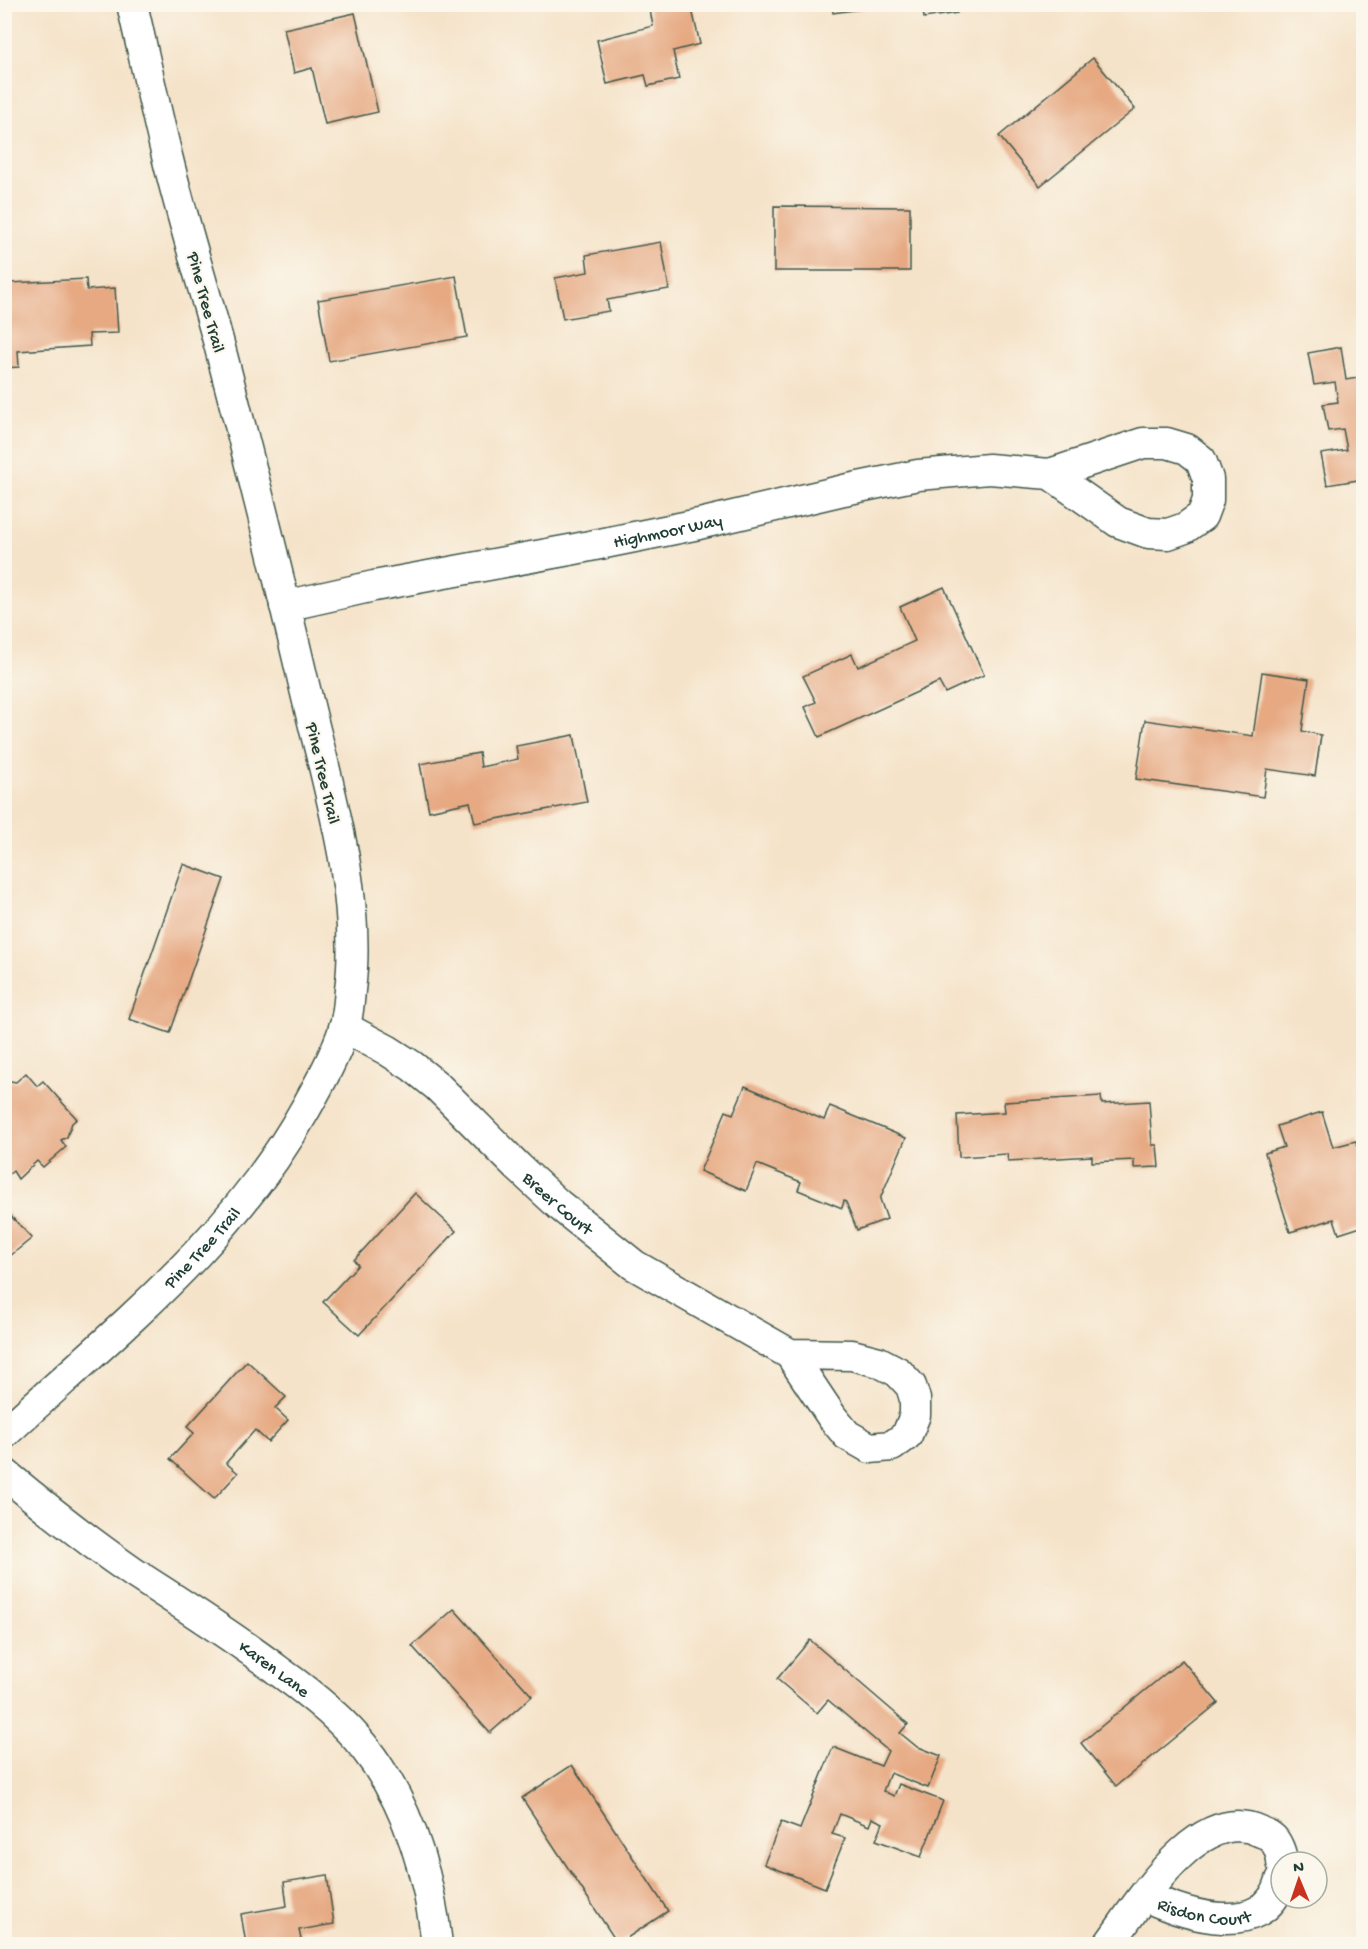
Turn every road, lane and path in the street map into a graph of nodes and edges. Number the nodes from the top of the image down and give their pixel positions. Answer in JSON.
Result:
{"nodes":[{"id":1,"x":132,"y":4,"type":"edge"},
{"id":2,"x":1050,"y":474,"type":"junction"},
{"id":3,"x":285,"y":606,"type":"junction"},
{"id":4,"x":344,"y":1027,"type":"junction"},
{"id":5,"x":790,"y":1354,"type":"dead end"},
{"id":6,"x":4,"y":1434,"type":"edge"},
{"id":7,"x":4,"y":1473,"type":"edge"},
{"id":8,"x":1278,"y":1850,"type":"edge"},
{"id":9,"x":1145,"y":1896,"type":"junction"},
{"id":10,"x":1269,"y":1902,"type":"edge"},
{"id":11,"x":437,"y":1944,"type":"edge"},
{"id":12,"x":1109,"y":1944,"type":"edge"}],
"edges":[{"from":1,"to":3,"type":"street","name":"Pine Tree Trail"},
{"from":2,"to":2,"type":"street","name":"Highmoor Way"},
{"from":2,"to":3,"type":"street","name":"Highmoor Way"},
{"from":3,"to":4,"type":"street","name":"Pine Tree Trail"},
{"from":4,"to":5,"type":"street","name":"Breer Court"},
{"from":4,"to":6,"type":"street","name":"Pine Tree Trail"},
{"from":7,"to":11,"type":"street","name":"Karen Lane"},
{"from":8,"to":9,"type":"street","name":"Risdon Court"},
{"from":9,"to":10,"type":"street","name":"Risdon Court"},
{"from":9,"to":12,"type":"street","name":"Risdon Court"}]}
